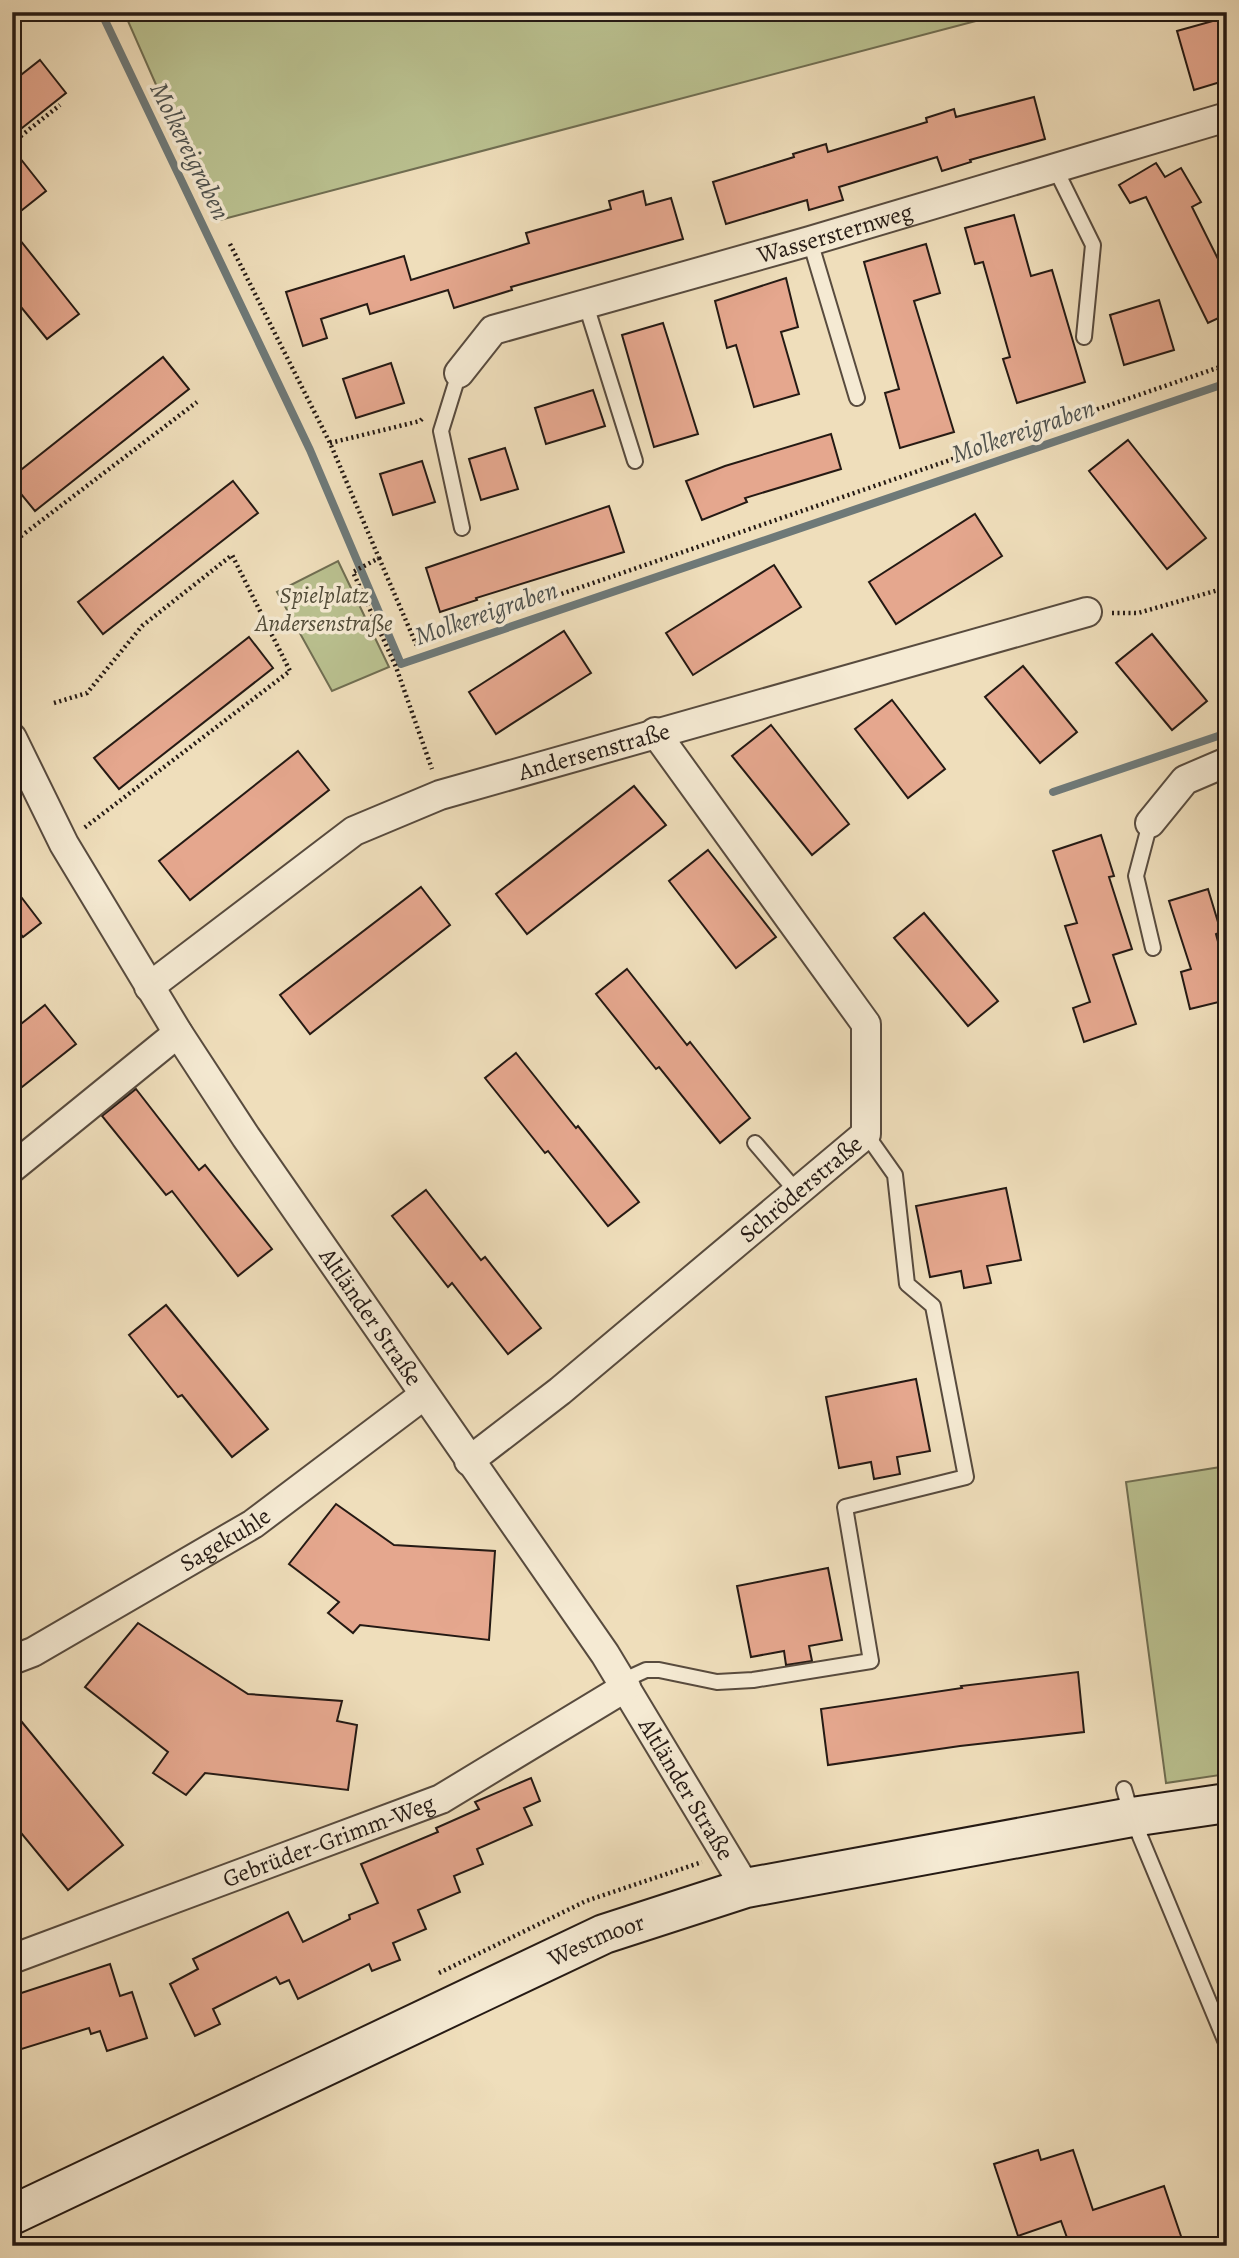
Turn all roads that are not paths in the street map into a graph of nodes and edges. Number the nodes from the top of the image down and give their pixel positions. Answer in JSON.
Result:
{"nodes":[{"id":1,"x":1227,"y":117,"type":"edge"},
{"id":2,"x":1055,"y":169,"type":"junction"},
{"id":3,"x":810,"y":241,"type":"junction"},
{"id":4,"x":586,"y":305,"type":"junction"},
{"id":5,"x":1084,"y":337,"type":"dead end"},
{"id":6,"x":458,"y":373,"type":"joint"},
{"id":7,"x":857,"y":398,"type":"dead end"},
{"id":8,"x":635,"y":461,"type":"dead end"},
{"id":9,"x":462,"y":528,"type":"dead end"},
{"id":10,"x":1087,"y":612,"type":"road end"},
{"id":11,"x":654,"y":732,"type":"junction"},
{"id":12,"x":12,"y":738,"type":"edge"},
{"id":13,"x":1227,"y":762,"type":"edge"},
{"id":14,"x":1150,"y":823,"type":"joint"},
{"id":15,"x":1153,"y":948,"type":"dead end"},
{"id":16,"x":149,"y":988,"type":"junction"},
{"id":17,"x":178,"y":1033,"type":"junction"},
{"id":18,"x":866,"y":1134,"type":"junction"},
{"id":19,"x":755,"y":1143,"type":"dead end"},
{"id":20,"x":12,"y":1168,"type":"edge"},
{"id":21,"x":798,"y":1193,"type":"junction"},
{"id":22,"x":424,"y":1395,"type":"junction"},
{"id":23,"x":469,"y":1461,"type":"junction"},
{"id":24,"x":12,"y":1660,"type":"edge"},
{"id":25,"x":624,"y":1684,"type":"junction"},
{"id":26,"x":1128,"y":1803,"type":"junction"},
{"id":27,"x":1227,"y":1803,"type":"edge"},
{"id":28,"x":746,"y":1888,"type":"junction"},
{"id":29,"x":12,"y":1959,"type":"edge"},
{"id":30,"x":1227,"y":2045,"type":"edge"},
{"id":31,"x":12,"y":2215,"type":"edge"}],
"edges":[{"from":1,"to":2,"type":"street","name":"Wassersternweg"},
{"from":2,"to":3,"type":"street","name":"Wassersternweg"},
{"from":2,"to":5,"type":"lane"},
{"from":3,"to":4,"type":"street","name":"Wassersternweg"},
{"from":3,"to":7,"type":"lane"},
{"from":4,"to":6,"type":"street","name":"Wassersternweg"},
{"from":4,"to":8,"type":"lane"},
{"from":6,"to":9,"type":"lane"},
{"from":10,"to":11,"type":"street","name":"Andersenstraße"},
{"from":11,"to":16,"type":"street","name":"Andersenstraße"},
{"from":11,"to":18,"type":"street","name":"Schröderstraße"},
{"from":12,"to":16,"type":"street","name":"Altländer Straße"},
{"from":13,"to":14,"type":"street"},
{"from":14,"to":15,"type":"lane"},
{"from":16,"to":17,"type":"street","name":"Altländer Straße"},
{"from":17,"to":20,"type":"street"},
{"from":17,"to":22,"type":"street","name":"Altländer Straße"},
{"from":18,"to":21,"type":"street","name":"Schröderstraße"},
{"from":18,"to":25,"type":"lane"},
{"from":19,"to":21,"type":"lane"},
{"from":21,"to":23,"type":"street","name":"Schröderstraße"},
{"from":22,"to":23,"type":"street","name":"Altländer Straße"},
{"from":22,"to":24,"type":"street","name":"Sagekuhle"},
{"from":23,"to":25,"type":"street","name":"Altländer Straße"},
{"from":25,"to":28,"type":"street","name":"Altländer Straße"},
{"from":25,"to":29,"type":"street","name":"Gebrüder-Grimm-Weg"},
{"from":26,"to":27,"type":"street","name":"Westmoor"},
{"from":26,"to":28,"type":"street","name":"Westmoor"},
{"from":26,"to":30,"type":"lane"},
{"from":28,"to":31,"type":"street","name":"Westmoor"}]}
